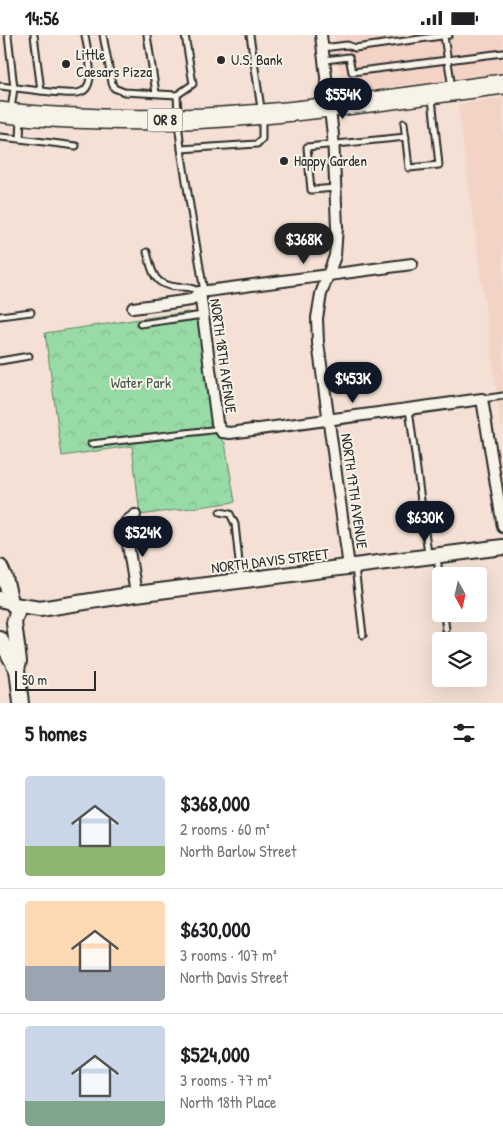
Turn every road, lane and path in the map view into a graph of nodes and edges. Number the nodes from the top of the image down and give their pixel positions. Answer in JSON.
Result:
{"nodes":[{"id":1,"x":8,"y":35,"type":"edge"},
{"id":2,"x":34,"y":35,"type":"edge"},
{"id":3,"x":85,"y":35,"type":"edge"},
{"id":4,"x":103,"y":35,"type":"edge"},
{"id":5,"x":147,"y":35,"type":"edge"},
{"id":6,"x":185,"y":35,"type":"edge"},
{"id":7,"x":250,"y":35,"type":"edge"},
{"id":8,"x":321,"y":35,"type":"edge"},
{"id":9,"x":446,"y":35,"type":"edge"},
{"id":10,"x":323,"y":48,"type":"junction"},
{"id":11,"x":503,"y":53,"type":"edge"},
{"id":12,"x":324,"y":60,"type":"junction"},
{"id":13,"x":448,"y":60,"type":"junction"},
{"id":14,"x":503,"y":83,"type":"edge"},
{"id":15,"x":0,"y":86,"type":"edge"},
{"id":16,"x":14,"y":88,"type":"junction"},
{"id":17,"x":41,"y":91,"type":"junction"},
{"id":18,"x":452,"y":91,"type":"junction"},
{"id":19,"x":156,"y":93,"type":"junction"},
{"id":20,"x":431,"y":93,"type":"junction"},
{"id":21,"x":177,"y":95,"type":"junction"},
{"id":22,"x":329,"y":108,"type":"junction"},
{"id":23,"x":11,"y":113,"type":"edge"},
{"id":24,"x":262,"y":115,"type":"junction"},
{"id":25,"x":178,"y":120,"type":"junction"},
{"id":26,"x":404,"y":123,"type":"dead end"},
{"id":27,"x":0,"y":137,"type":"edge"},
{"id":28,"x":406,"y":137,"type":"junction"},
{"id":29,"x":20,"y":139,"type":"junction"},
{"id":30,"x":76,"y":145,"type":"dead end"},
{"id":31,"x":333,"y":145,"type":"junction"},
{"id":32,"x":181,"y":149,"type":"junction"},
{"id":33,"x":335,"y":188,"type":"junction"},
{"id":34,"x":147,"y":252,"type":"dead end"},
{"id":35,"x":412,"y":264,"type":"dead end"},
{"id":36,"x":329,"y":275,"type":"junction"},
{"id":37,"x":202,"y":292,"type":"junction"},
{"id":38,"x":133,"y":308,"type":"dead end"},
{"id":39,"x":31,"y":312,"type":"dead end"},
{"id":40,"x":203,"y":315,"type":"junction"},
{"id":41,"x":0,"y":316,"type":"edge"},
{"id":42,"x":140,"y":324,"type":"dead end"},
{"id":43,"x":29,"y":356,"type":"dead end"},
{"id":44,"x":0,"y":361,"type":"edge"},
{"id":45,"x":503,"y":395,"type":"edge"},
{"id":46,"x":482,"y":399,"type":"junction"},
{"id":47,"x":409,"y":409,"type":"junction"},
{"id":48,"x":329,"y":420,"type":"junction"},
{"id":49,"x":221,"y":430,"type":"junction"},
{"id":50,"x":91,"y":444,"type":"dead end"},
{"id":51,"x":220,"y":512,"type":"dead end"},
{"id":52,"x":134,"y":515,"type":"dead end"},
{"id":53,"x":503,"y":527,"type":"edge"},
{"id":54,"x":503,"y":547,"type":"edge"},
{"id":55,"x":433,"y":556,"type":"junction"},
{"id":56,"x":0,"y":567,"type":"edge"},
{"id":57,"x":352,"y":567,"type":"junction"},
{"id":58,"x":435,"y":567,"type":"edge"},
{"id":59,"x":242,"y":581,"type":"junction"},
{"id":60,"x":136,"y":594,"type":"junction"},
{"id":61,"x":9,"y":602,"type":"edge"},
{"id":62,"x":40,"y":609,"type":"junction"},
{"id":63,"x":15,"y":623,"type":"junction"},
{"id":64,"x":445,"y":623,"type":"edge"},
{"id":65,"x":0,"y":629,"type":"edge"},
{"id":66,"x":446,"y":630,"type":"dead end"},
{"id":67,"x":363,"y":635,"type":"dead end"},
{"id":68,"x":0,"y":639,"type":"edge"},
{"id":69,"x":17,"y":669,"type":"junction"},
{"id":70,"x":21,"y":703,"type":"edge"}],
"edges":[{"from":1,"to":16,"type":"lane"},
{"from":2,"to":17,"type":"lane"},
{"from":3,"to":17,"type":"lane"},
{"from":4,"to":19,"type":"lane"},
{"from":5,"to":19,"type":"lane"},
{"from":6,"to":21,"type":"lane"},
{"from":7,"to":24,"type":"lane"},
{"from":8,"to":10,"type":"street","name":"NORTH 17TH AVENUE"},
{"from":9,"to":10,"type":"lane"},
{"from":9,"to":13,"type":"lane"},
{"from":10,"to":12,"type":"street","name":"NORTH 17TH AVENUE"},
{"from":11,"to":13,"type":"lane"},
{"from":12,"to":13,"type":"lane"},
{"from":12,"to":22,"type":"street","name":"NORTH 17TH AVENUE"},
{"from":13,"to":18,"type":"lane"},
{"from":14,"to":18,"type":"highway","number":"OR 8"},
{"from":15,"to":16,"type":"lane"},
{"from":16,"to":17,"type":"lane"},
{"from":16,"to":23,"type":"lane"},
{"from":18,"to":20,"type":"highway","number":"OR 8"},
{"from":19,"to":21,"type":"lane"},
{"from":20,"to":22,"type":"highway","number":"OR 8"},
{"from":20,"to":28,"type":"lane"},
{"from":21,"to":25,"type":"lane"},
{"from":22,"to":24,"type":"highway","number":"OR 8"},
{"from":22,"to":31,"type":"street","name":"NORTH 17TH AVENUE"},
{"from":23,"to":25,"type":"highway","number":"OR 8"},
{"from":23,"to":29,"type":"lane"},
{"from":24,"to":25,"type":"highway","number":"OR 8"},
{"from":24,"to":32,"type":"lane"},
{"from":25,"to":32,"type":"lane"},
{"from":26,"to":28,"type":"lane"},
{"from":27,"to":29,"type":"lane"},
{"from":28,"to":31,"type":"lane"},
{"from":29,"to":30,"type":"lane"},
{"from":31,"to":33,"type":"street","name":"NORTH 17TH AVENUE"},
{"from":31,"to":33,"type":"lane"},
{"from":32,"to":37,"type":"lane"},
{"from":33,"to":36,"type":"street","name":"NORTH 17TH AVENUE"},
{"from":34,"to":37,"type":"lane"},
{"from":35,"to":36,"type":"street"},
{"from":36,"to":37,"type":"street"},
{"from":36,"to":48,"type":"street","name":"NORTH 17TH AVENUE"},
{"from":37,"to":38,"type":"street","name":"NORTH 18TH AVENUE"},
{"from":37,"to":40,"type":"street","name":"NORTH 18TH AVENUE"},
{"from":39,"to":41,"type":"lane"},
{"from":40,"to":42,"type":"lane"},
{"from":40,"to":49,"type":"street","name":"NORTH 18TH AVENUE"},
{"from":43,"to":44,"type":"lane"},
{"from":45,"to":46,"type":"lane"},
{"from":46,"to":47,"type":"street"},
{"from":46,"to":53,"type":"street"},
{"from":47,"to":48,"type":"street"},
{"from":47,"to":55,"type":"lane"},
{"from":48,"to":49,"type":"street"},
{"from":48,"to":57,"type":"street","name":"NORTH 17TH AVENUE"},
{"from":49,"to":50,"type":"lane"},
{"from":51,"to":59,"type":"lane"},
{"from":52,"to":60,"type":"street"},
{"from":54,"to":55,"type":"street","name":"NORTH DAVIS STREET"},
{"from":55,"to":57,"type":"street","name":"NORTH DAVIS STREET"},
{"from":55,"to":58,"type":"lane"},
{"from":56,"to":61,"type":"street"},
{"from":57,"to":59,"type":"street","name":"NORTH DAVIS STREET"},
{"from":57,"to":67,"type":"lane"},
{"from":59,"to":60,"type":"street","name":"NORTH DAVIS STREET"},
{"from":60,"to":62,"type":"street","name":"NORTH DAVIS STREET"},
{"from":61,"to":62,"type":"street"},
{"from":61,"to":63,"type":"street"},
{"from":62,"to":63,"type":"street"},
{"from":63,"to":65,"type":"street"},
{"from":63,"to":69,"type":"street"},
{"from":64,"to":66,"type":"lane"},
{"from":68,"to":69,"type":"street"},
{"from":69,"to":70,"type":"street"}]}
